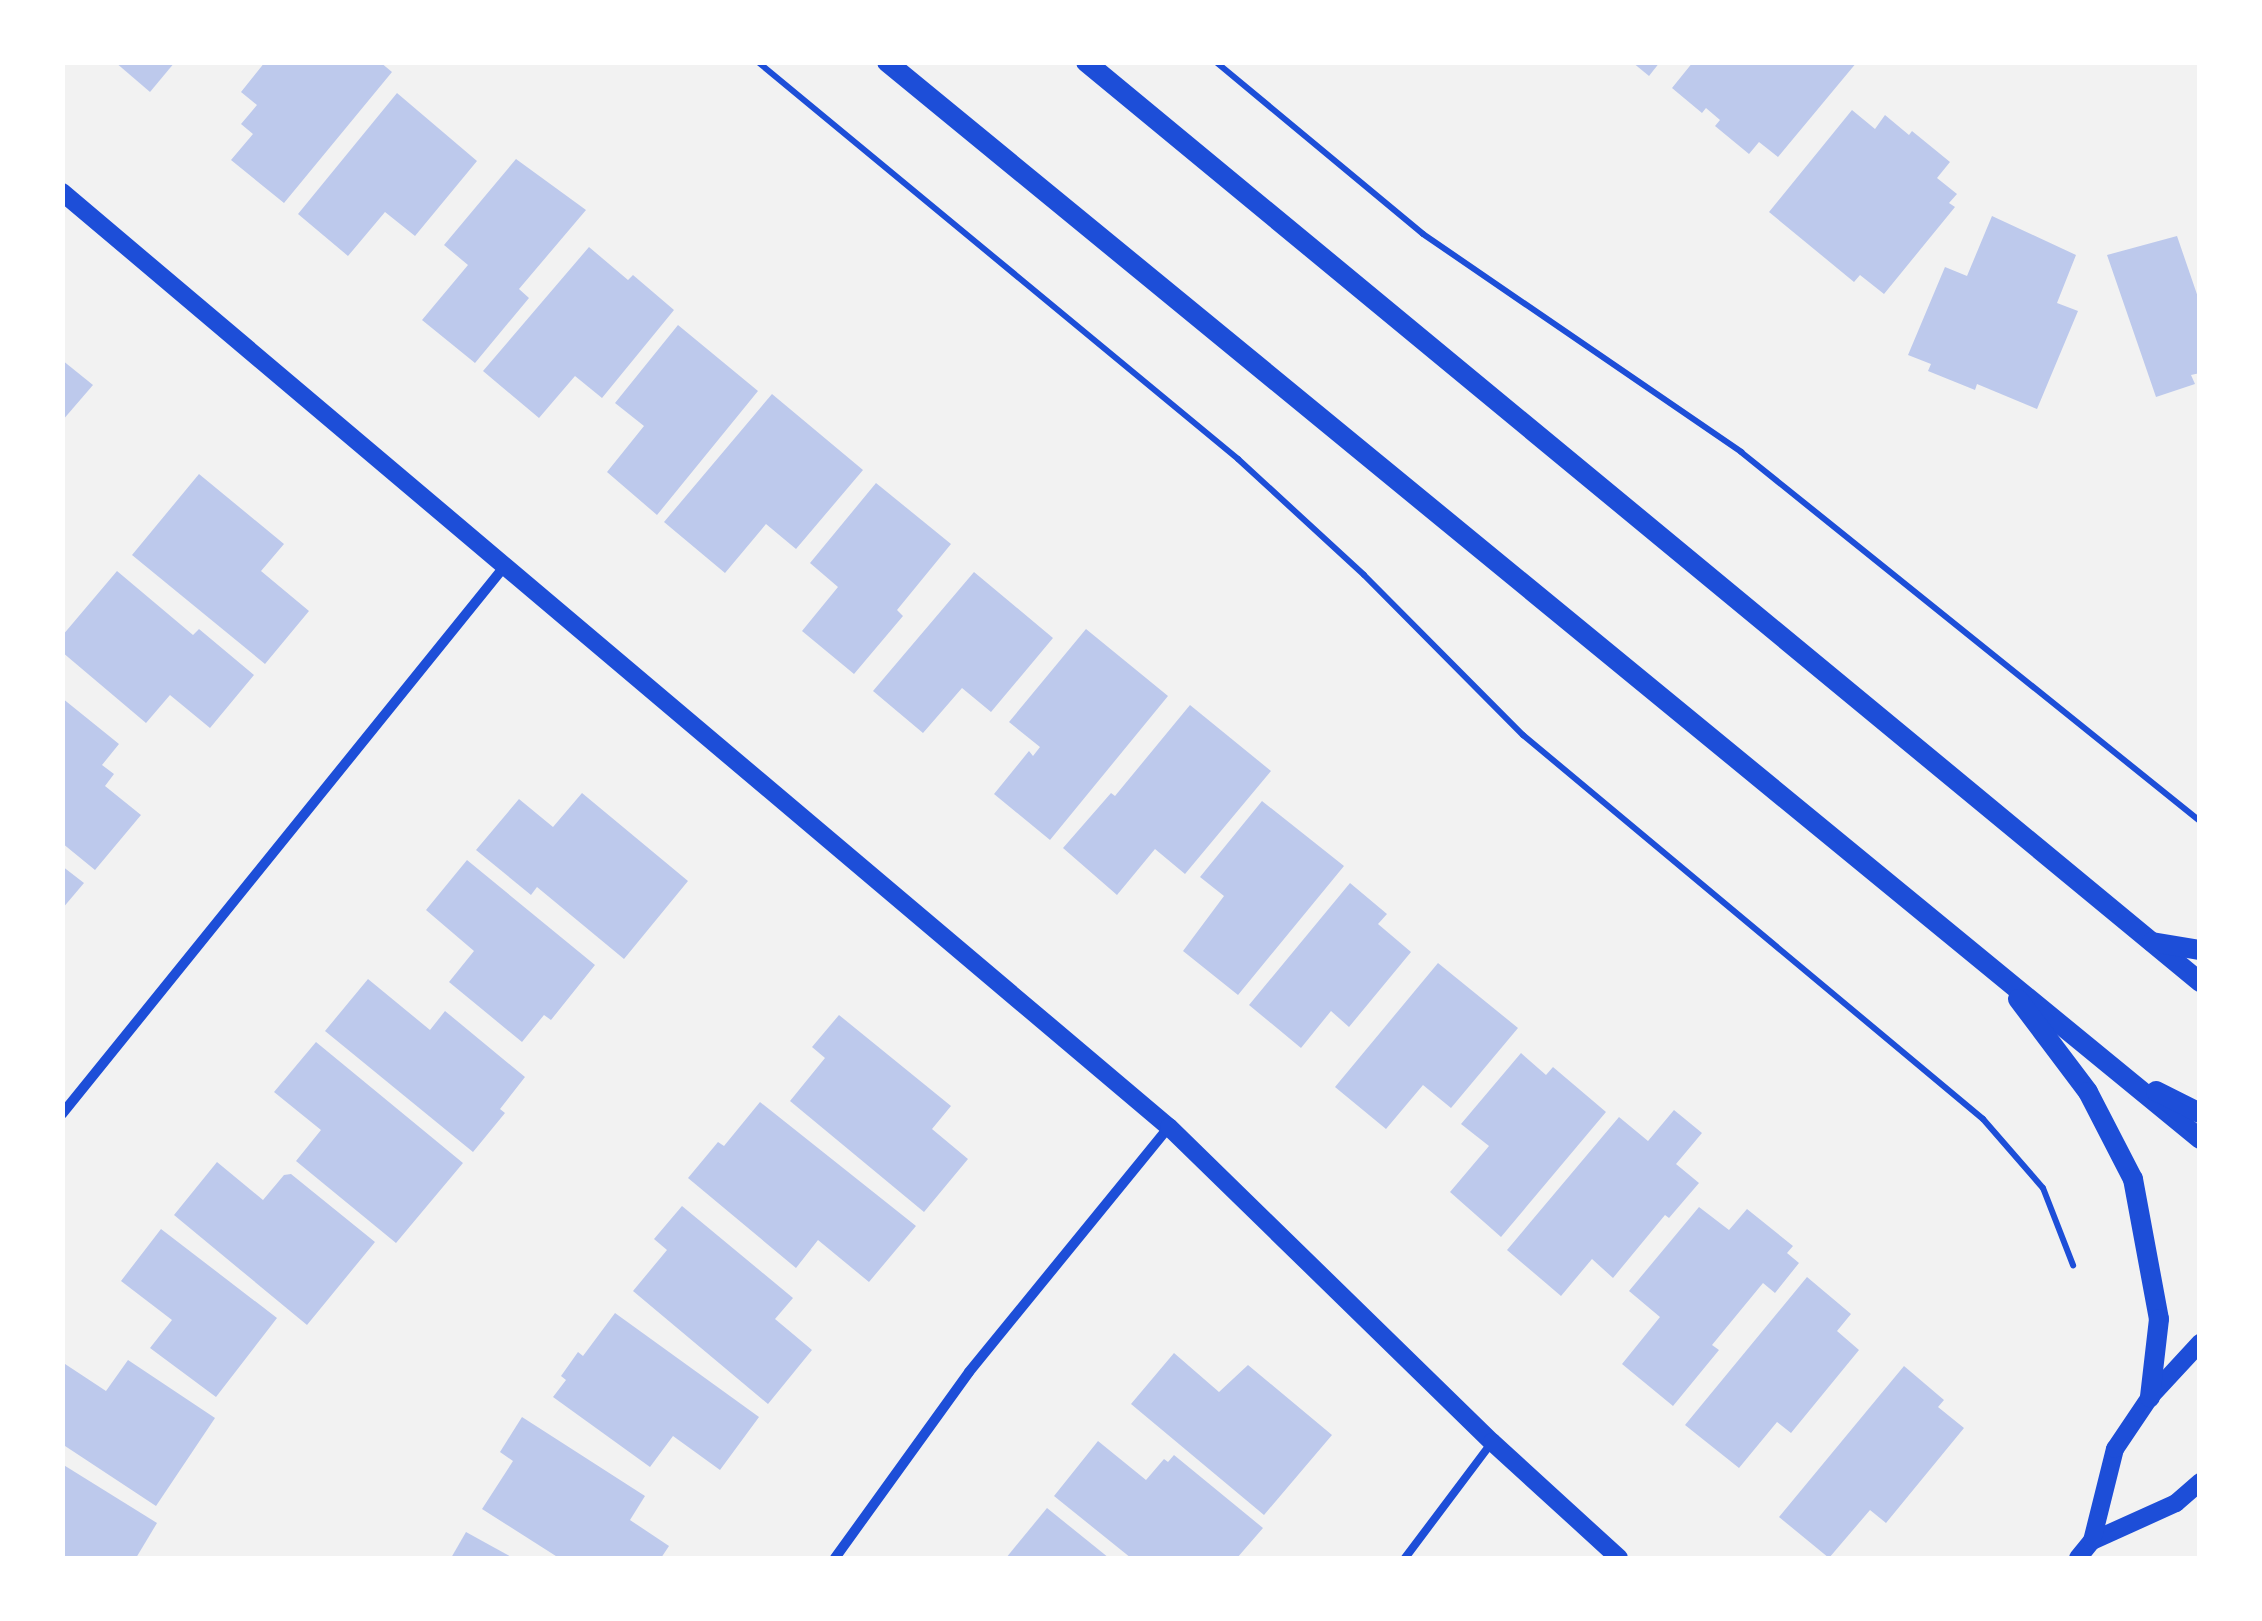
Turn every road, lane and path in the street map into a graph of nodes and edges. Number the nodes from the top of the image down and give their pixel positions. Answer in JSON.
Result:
{"nodes":[{"id":1,"x":758,"y":62,"type":"edge"},
{"id":2,"x":887,"y":62,"type":"edge"},
{"id":3,"x":1086,"y":62,"type":"edge"},
{"id":4,"x":1216,"y":62,"type":"edge"},
{"id":5,"x":62,"y":192,"type":"edge"},
{"id":6,"x":504,"y":567,"type":"junction"},
{"id":7,"x":2200,"y":821,"type":"edge"},
{"id":8,"x":2149,"y":941,"type":"junction"},
{"id":9,"x":2200,"y":950,"type":"edge"},
{"id":10,"x":1999,"y":973,"type":"junction"},
{"id":11,"x":2200,"y":982,"type":"edge"},
{"id":12,"x":2123,"y":1074,"type":"junction"},
{"id":13,"x":2200,"y":1113,"type":"edge"},
{"id":14,"x":62,"y":1114,"type":"edge"},
{"id":15,"x":1169,"y":1127,"type":"junction"},
{"id":16,"x":2200,"y":1140,"type":"edge"},
{"id":17,"x":2073,"y":1265,"type":"dead end"},
{"id":18,"x":2200,"y":1342,"type":"edge"},
{"id":19,"x":2150,"y":1397,"type":"junction"},
{"id":20,"x":1492,"y":1442,"type":"junction"},
{"id":21,"x":2200,"y":1482,"type":"edge"},
{"id":22,"x":2092,"y":1541,"type":"junction"},
{"id":23,"x":836,"y":1558,"type":"edge"},
{"id":24,"x":1406,"y":1558,"type":"edge"},
{"id":25,"x":1619,"y":1558,"type":"edge"},
{"id":26,"x":2078,"y":1558,"type":"edge"}],
"edges":[{"from":1,"to":17,"type":"path"},
{"from":2,"to":10,"type":"main road"},
{"from":3,"to":8,"type":"main road"},
{"from":4,"to":7,"type":"path"},
{"from":5,"to":6,"type":"street"},
{"from":6,"to":14,"type":"street"},
{"from":6,"to":15,"type":"street"},
{"from":8,"to":9,"type":"main road"},
{"from":8,"to":11,"type":"main road"},
{"from":10,"to":12,"type":"main road"},
{"from":10,"to":19,"type":"main road"},
{"from":12,"to":13,"type":"main road"},
{"from":12,"to":16,"type":"main road"},
{"from":15,"to":20,"type":"street"},
{"from":15,"to":23,"type":"street"},
{"from":18,"to":19,"type":"street"},
{"from":19,"to":22,"type":"street"},
{"from":20,"to":24,"type":"lane"},
{"from":20,"to":25,"type":"street"},
{"from":21,"to":22,"type":"street"},
{"from":22,"to":26,"type":"street"}]}
